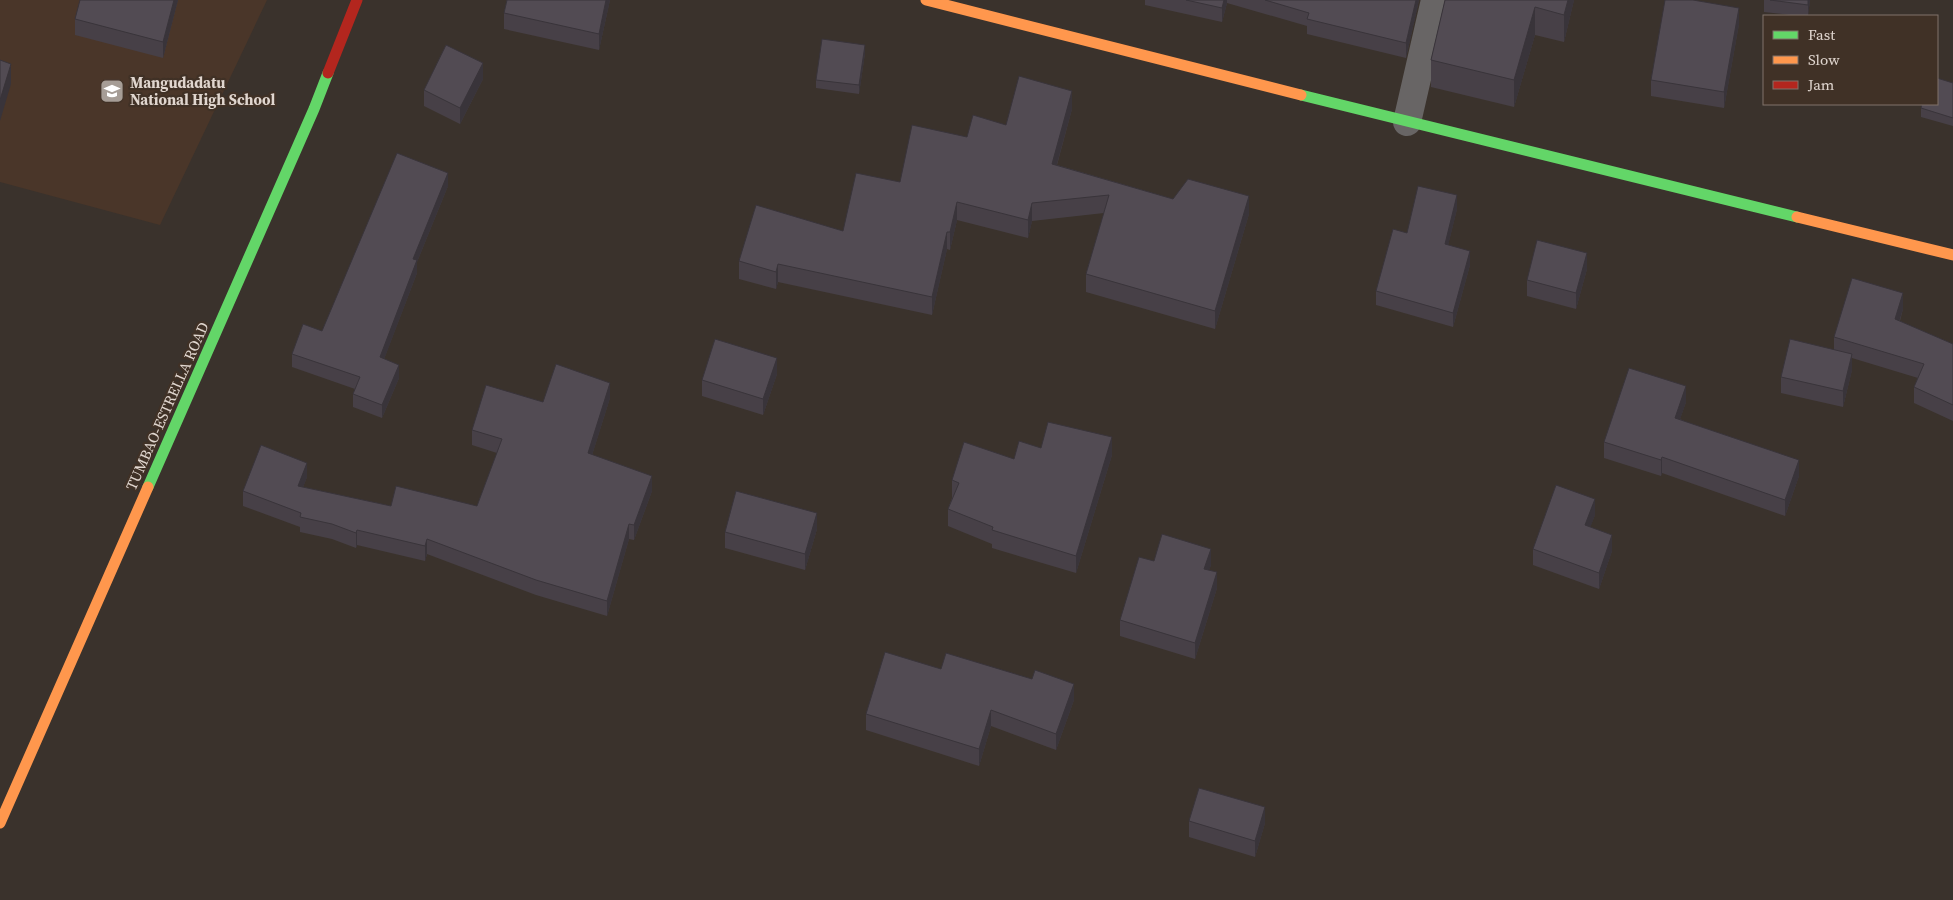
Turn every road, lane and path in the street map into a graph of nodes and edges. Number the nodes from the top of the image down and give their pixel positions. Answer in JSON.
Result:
{"nodes":[{"id":1,"x":357,"y":0,"type":"edge"},
{"id":2,"x":926,"y":0,"type":"edge"},
{"id":3,"x":1436,"y":0,"type":"edge"},
{"id":4,"x":1407,"y":122,"type":"junction"},
{"id":5,"x":1953,"y":255,"type":"edge"},
{"id":6,"x":0,"y":823,"type":"edge"}],
"edges":[{"from":1,"to":6,"type":"street","name":"TUMBAO-ESTRELLA ROAD"},
{"from":2,"to":4,"type":"street"},
{"from":3,"to":4,"type":"street"},
{"from":4,"to":5,"type":"street"}]}
